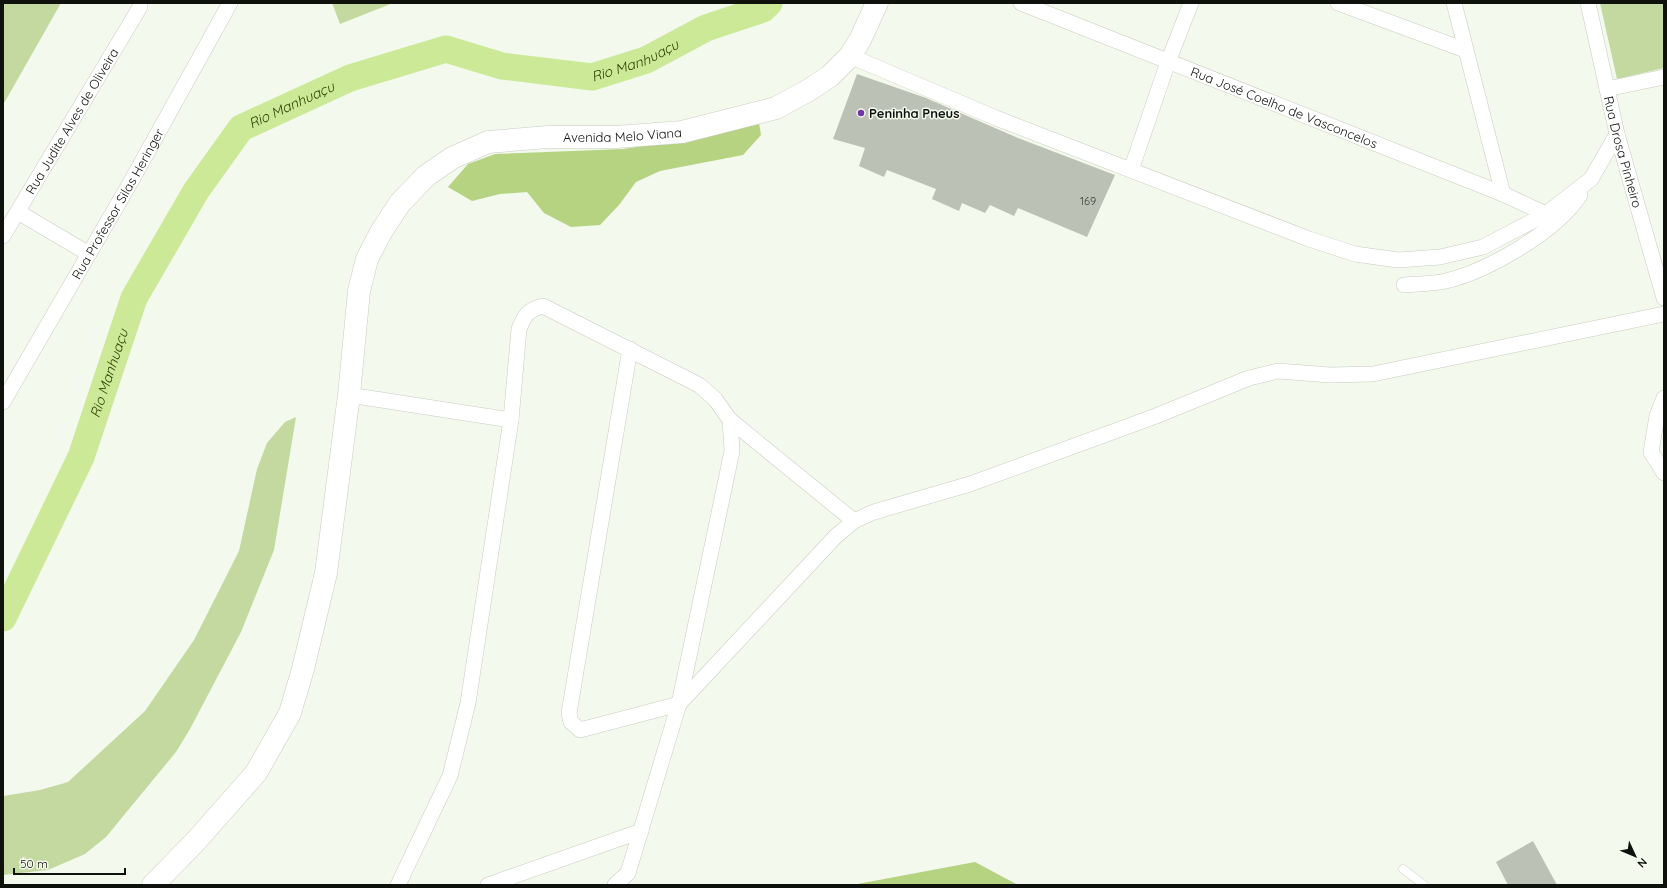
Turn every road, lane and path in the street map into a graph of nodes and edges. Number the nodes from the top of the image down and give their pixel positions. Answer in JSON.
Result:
{"nodes":[{"id":1,"x":230,"y":3,"type":"edge"},
{"id":2,"x":877,"y":3,"type":"edge"},
{"id":3,"x":1021,"y":3,"type":"edge"},
{"id":4,"x":1191,"y":3,"type":"edge"},
{"id":5,"x":1338,"y":3,"type":"edge"},
{"id":6,"x":1454,"y":3,"type":"edge"},
{"id":7,"x":1588,"y":3,"type":"edge"},
{"id":8,"x":140,"y":7,"type":"dead end"},
{"id":9,"x":1465,"y":50,"type":"junction"},
{"id":10,"x":850,"y":56,"type":"junction"},
{"id":11,"x":1168,"y":62,"type":"junction"},
{"id":12,"x":1664,"y":78,"type":"edge"},
{"id":13,"x":1607,"y":89,"type":"junction"},
{"id":14,"x":1617,"y":134,"type":"junction"},
{"id":15,"x":1131,"y":170,"type":"junction"},
{"id":16,"x":1591,"y":179,"type":"junction"},
{"id":17,"x":1502,"y":194,"type":"junction"},
{"id":18,"x":18,"y":212,"type":"junction"},
{"id":19,"x":1546,"y":214,"type":"junction"},
{"id":20,"x":3,"y":236,"type":"edge"},
{"id":21,"x":89,"y":254,"type":"junction"},
{"id":22,"x":1404,"y":285,"type":"dead end"},
{"id":23,"x":1664,"y":298,"type":"edge"},
{"id":24,"x":1664,"y":314,"type":"edge"},
{"id":25,"x":630,"y":349,"type":"junction"},
{"id":26,"x":349,"y":395,"type":"junction"},
{"id":27,"x":1664,"y":398,"type":"edge"},
{"id":28,"x":3,"y":402,"type":"edge"},
{"id":29,"x":511,"y":420,"type":"junction"},
{"id":30,"x":730,"y":420,"type":"junction"},
{"id":31,"x":1664,"y":473,"type":"edge"},
{"id":32,"x":854,"y":521,"type":"junction"},
{"id":33,"x":679,"y":704,"type":"junction"},
{"id":34,"x":642,"y":831,"type":"junction"},
{"id":35,"x":1403,"y":869,"type":"dead end"},
{"id":36,"x":625,"y":879,"type":"edge"},
{"id":37,"x":153,"y":885,"type":"edge"},
{"id":38,"x":398,"y":885,"type":"edge"},
{"id":39,"x":488,"y":885,"type":"edge"},
{"id":40,"x":615,"y":885,"type":"edge"},
{"id":41,"x":1424,"y":885,"type":"edge"}],
"edges":[{"from":1,"to":21,"type":"street","name":"Rua Professor Silas Heringer"},
{"from":2,"to":10,"type":"main road","name":"Avenida Melo Viana"},
{"from":3,"to":11,"type":"street","name":"Rua José Coelho de Vasconcelos"},
{"from":4,"to":11,"type":"street"},
{"from":5,"to":9,"type":"street"},
{"from":6,"to":9,"type":"street"},
{"from":7,"to":13,"type":"street","name":"Rua Drosa Pinheiro"},
{"from":8,"to":18,"type":"street","name":"Rua Judite Alves de Oliveira"},
{"from":9,"to":17,"type":"street"},
{"from":10,"to":15,"type":"street"},
{"from":10,"to":26,"type":"main road","name":"Avenida Melo Viana"},
{"from":11,"to":15,"type":"street"},
{"from":11,"to":17,"type":"street","name":"Rua José Coelho de Vasconcelos"},
{"from":12,"to":13,"type":"street"},
{"from":13,"to":14,"type":"street","name":"Rua Drosa Pinheiro"},
{"from":14,"to":16,"type":"street"},
{"from":14,"to":23,"type":"street","name":"Rua Drosa Pinheiro"},
{"from":15,"to":19,"type":"street"},
{"from":16,"to":19,"type":"street"},
{"from":16,"to":22,"type":"street"},
{"from":17,"to":19,"type":"street","name":"Rua José Coelho de Vasconcelos"},
{"from":18,"to":20,"type":"street","name":"Rua Judite Alves de Oliveira"},
{"from":18,"to":21,"type":"street"},
{"from":21,"to":28,"type":"street","name":"Rua Professor Silas Heringer"},
{"from":24,"to":32,"type":"street"},
{"from":25,"to":29,"type":"street"},
{"from":25,"to":30,"type":"street"},
{"from":25,"to":33,"type":"street"},
{"from":26,"to":29,"type":"street"},
{"from":26,"to":37,"type":"main road","name":"Avenida Melo Viana"},
{"from":27,"to":31,"type":"street"},
{"from":29,"to":38,"type":"street"},
{"from":30,"to":32,"type":"street"},
{"from":30,"to":33,"type":"street"},
{"from":32,"to":33,"type":"street"},
{"from":33,"to":34,"type":"street"},
{"from":34,"to":36,"type":"street"},
{"from":34,"to":39,"type":"street"},
{"from":35,"to":41,"type":"lane"},
{"from":36,"to":40,"type":"street"}]}
